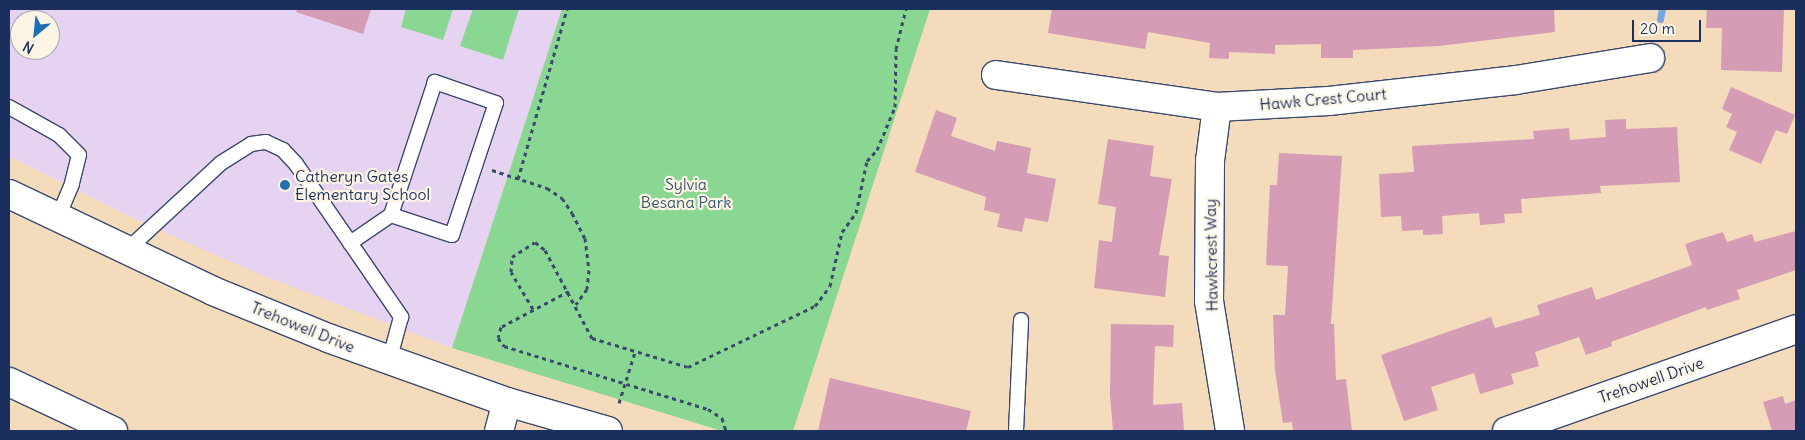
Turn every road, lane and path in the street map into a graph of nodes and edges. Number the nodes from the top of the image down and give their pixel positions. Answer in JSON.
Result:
{"nodes":[{"id":1,"x":567,"y":9,"type":"edge"},
{"id":2,"x":906,"y":9,"type":"edge"},
{"id":3,"x":1650,"y":58,"type":"dead end"},
{"id":4,"x":996,"y":75,"type":"dead end"},
{"id":5,"x":9,"y":107,"type":"edge"},
{"id":6,"x":1217,"y":107,"type":"junction"},
{"id":7,"x":474,"y":165,"type":"junction"},
{"id":8,"x":518,"y":179,"type":"junction"},
{"id":9,"x":9,"y":194,"type":"edge"},
{"id":10,"x":391,"y":215,"type":"junction"},
{"id":11,"x":57,"y":219,"type":"junction"},
{"id":12,"x":350,"y":243,"type":"junction"},
{"id":13,"x":126,"y":251,"type":"junction"},
{"id":14,"x":569,"y":291,"type":"junction"},
{"id":15,"x":576,"y":304,"type":"junction"},
{"id":16,"x":533,"y":309,"type":"junction"},
{"id":17,"x":1021,"y":320,"type":"dead end"},
{"id":18,"x":1796,"y":329,"type":"edge"},
{"id":19,"x":635,"y":352,"type":"junction"},
{"id":20,"x":389,"y":361,"type":"junction"},
{"id":21,"x":9,"y":382,"type":"edge"},
{"id":22,"x":625,"y":383,"type":"junction"},
{"id":23,"x":507,"y":402,"type":"junction"},
{"id":24,"x":619,"y":403,"type":"dead end"},
{"id":25,"x":113,"y":431,"type":"edge"},
{"id":26,"x":500,"y":431,"type":"edge"},
{"id":27,"x":608,"y":431,"type":"edge"},
{"id":28,"x":726,"y":431,"type":"edge"},
{"id":29,"x":1016,"y":431,"type":"edge"},
{"id":30,"x":1230,"y":431,"type":"edge"},
{"id":31,"x":1506,"y":431,"type":"edge"}],
"edges":[{"from":1,"to":8,"type":"path"},
{"from":2,"to":19,"type":"path"},
{"from":3,"to":6,"type":"street","name":"Hawk Crest Court"},
{"from":4,"to":6,"type":"street","name":"Hawk Crest Court"},
{"from":5,"to":11,"type":"lane"},
{"from":6,"to":30,"type":"street","name":"Hawkcrest Way"},
{"from":7,"to":8,"type":"path"},
{"from":7,"to":10,"type":"lane"},
{"from":7,"to":10,"type":"lane"},
{"from":8,"to":15,"type":"path"},
{"from":9,"to":11,"type":"street","name":"Trehowell Drive"},
{"from":10,"to":12,"type":"lane"},
{"from":11,"to":13,"type":"street","name":"Trehowell Drive"},
{"from":12,"to":13,"type":"lane"},
{"from":12,"to":20,"type":"lane"},
{"from":13,"to":20,"type":"street","name":"Trehowell Drive"},
{"from":14,"to":15,"type":"path"},
{"from":14,"to":16,"type":"path"},
{"from":14,"to":16,"type":"path"},
{"from":15,"to":19,"type":"path"},
{"from":16,"to":22,"type":"path"},
{"from":17,"to":29,"type":"lane"},
{"from":18,"to":31,"type":"street","name":"Trehowell Drive"},
{"from":19,"to":22,"type":"path"},
{"from":20,"to":23,"type":"street","name":"Trehowell Drive"},
{"from":21,"to":25,"type":"street"},
{"from":22,"to":24,"type":"path"},
{"from":22,"to":28,"type":"path"},
{"from":23,"to":26,"type":"street"},
{"from":23,"to":27,"type":"street","name":"Trehowell Drive"}]}
